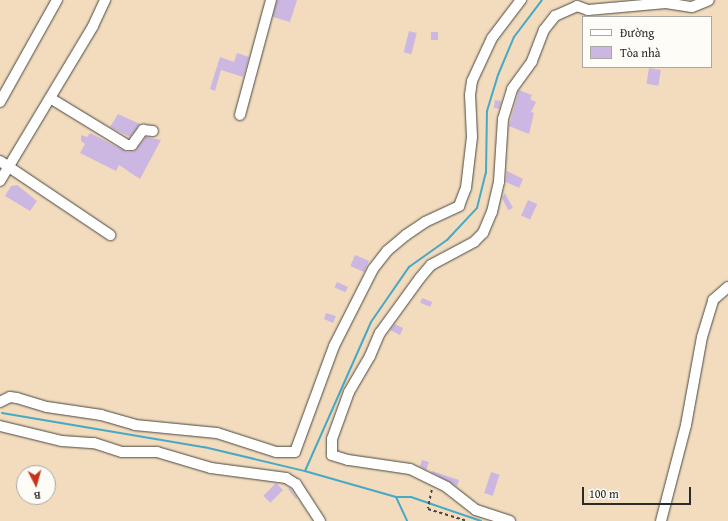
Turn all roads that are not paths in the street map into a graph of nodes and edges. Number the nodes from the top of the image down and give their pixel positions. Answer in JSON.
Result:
{"nodes":[{"id":1,"x":57,"y":0,"type":"edge"},
{"id":2,"x":105,"y":0,"type":"edge"},
{"id":3,"x":271,"y":0,"type":"edge"},
{"id":4,"x":521,"y":0,"type":"edge"},
{"id":5,"x":709,"y":0,"type":"edge"},
{"id":6,"x":578,"y":3,"type":"edge"},
{"id":7,"x":50,"y":98,"type":"junction"},
{"id":8,"x":0,"y":102,"type":"edge"},
{"id":9,"x":240,"y":115,"type":"dead end"},
{"id":10,"x":153,"y":131,"type":"dead end"},
{"id":11,"x":0,"y":161,"type":"edge"},
{"id":12,"x":10,"y":167,"type":"junction"},
{"id":13,"x":0,"y":181,"type":"edge"},
{"id":14,"x":110,"y":235,"type":"dead end"},
{"id":15,"x":728,"y":287,"type":"edge"},
{"id":16,"x":0,"y":402,"type":"edge"},
{"id":17,"x":0,"y":426,"type":"edge"},
{"id":18,"x":320,"y":521,"type":"edge"},
{"id":19,"x":510,"y":521,"type":"edge"},
{"id":20,"x":661,"y":521,"type":"edge"}],
"edges":[{"from":1,"to":8,"type":"street"},
{"from":2,"to":7,"type":"street"},
{"from":3,"to":9,"type":"street"},
{"from":4,"to":16,"type":"street"},
{"from":5,"to":6,"type":"street"},
{"from":6,"to":19,"type":"street"},
{"from":7,"to":10,"type":"street"},
{"from":7,"to":12,"type":"street"},
{"from":11,"to":12,"type":"street"},
{"from":12,"to":13,"type":"street"},
{"from":12,"to":14,"type":"street"},
{"from":15,"to":20,"type":"street"},
{"from":17,"to":18,"type":"street"}]}
